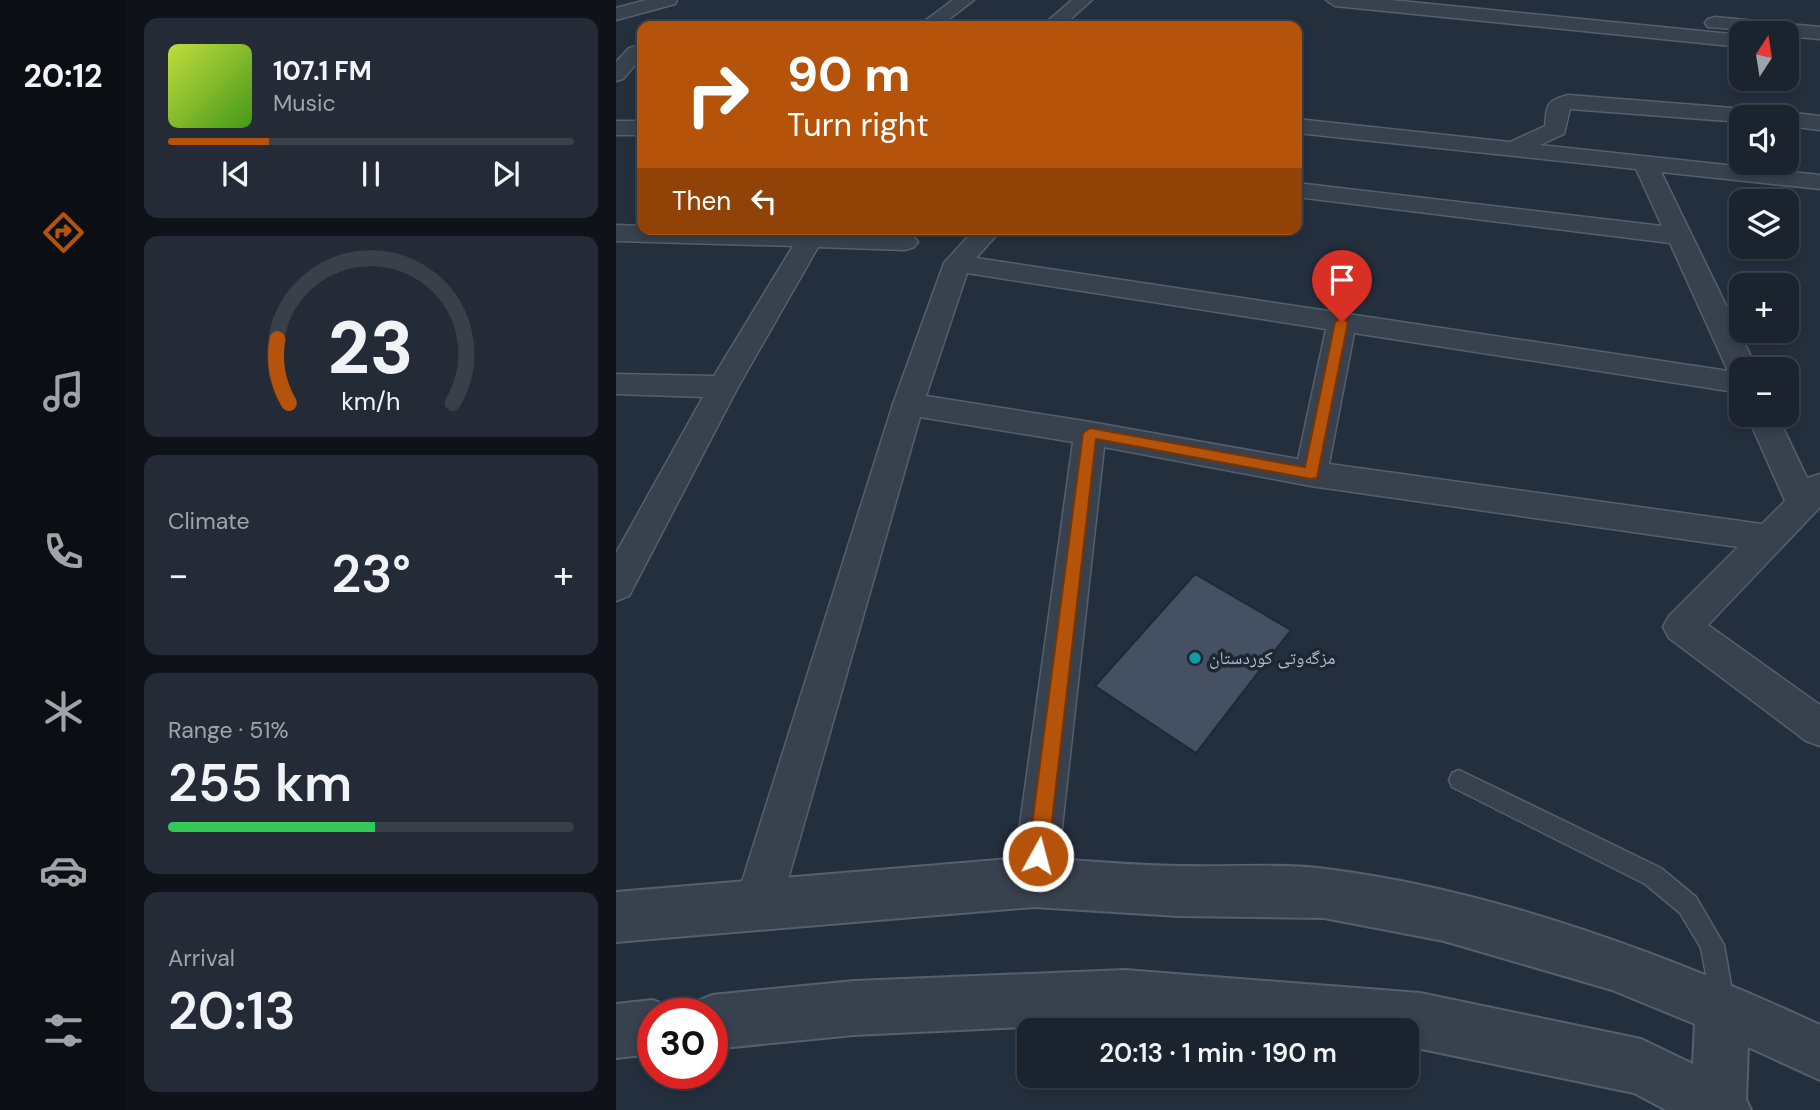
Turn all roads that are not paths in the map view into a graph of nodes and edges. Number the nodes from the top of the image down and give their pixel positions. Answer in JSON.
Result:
{"nodes":[{"id":1,"x":668,"y":0,"type":"edge"},
{"id":2,"x":965,"y":0,"type":"edge"},
{"id":3,"x":1083,"y":0,"type":"edge"},
{"id":4,"x":1335,"y":0,"type":"edge"},
{"id":5,"x":1478,"y":0,"type":"edge"},
{"id":6,"x":1484,"y":0,"type":"edge"},
{"id":7,"x":616,"y":14,"type":"edge"},
{"id":8,"x":935,"y":21,"type":"edge"},
{"id":9,"x":1058,"y":21,"type":"edge"},
{"id":10,"x":1729,"y":31,"type":"edge"},
{"id":11,"x":1729,"y":32,"type":"edge"},
{"id":12,"x":1799,"y":33,"type":"edge"},
{"id":13,"x":1820,"y":33,"type":"edge"},
{"id":14,"x":1799,"y":46,"type":"edge"},
{"id":15,"x":1820,"y":49,"type":"edge"},
{"id":16,"x":632,"y":52,"type":"edge"},
{"id":17,"x":616,"y":75,"type":"edge"},
{"id":18,"x":1729,"y":115,"type":"edge"},
{"id":19,"x":1799,"y":121,"type":"edge"},
{"id":20,"x":1820,"y":123,"type":"edge"},
{"id":21,"x":1302,"y":127,"type":"edge"},
{"id":22,"x":616,"y":128,"type":"edge"},
{"id":23,"x":637,"y":128,"type":"edge"},
{"id":24,"x":1514,"y":149,"type":"junction"},
{"id":25,"x":1645,"y":163,"type":"junction"},
{"id":26,"x":1820,"y":182,"type":"edge"},
{"id":27,"x":1302,"y":191,"type":"edge"},
{"id":28,"x":730,"y":235,"type":"edge"},
{"id":29,"x":983,"y":235,"type":"edge"},
{"id":30,"x":1679,"y":236,"type":"junction"},
{"id":31,"x":810,"y":239,"type":"junction"},
{"id":32,"x":905,"y":242,"type":"dead end"},
{"id":33,"x":957,"y":263,"type":"junction"},
{"id":34,"x":1342,"y":322,"type":"junction"},
{"id":35,"x":1736,"y":357,"type":"edge"},
{"id":36,"x":1729,"y":381,"type":"edge"},
{"id":37,"x":616,"y":384,"type":"edge"},
{"id":38,"x":723,"y":387,"type":"junction"},
{"id":39,"x":908,"y":404,"type":"junction"},
{"id":40,"x":1769,"y":427,"type":"edge"},
{"id":41,"x":1090,"y":433,"type":"junction"},
{"id":42,"x":1311,"y":474,"type":"junction"},
{"id":43,"x":1811,"y":494,"type":"edge"},
{"id":44,"x":1768,"y":538,"type":"junction"},
{"id":45,"x":616,"y":586,"type":"edge"},
{"id":46,"x":1820,"y":728,"type":"edge"},
{"id":47,"x":1459,"y":780,"type":"dead end"},
{"id":48,"x":1034,"y":882,"type":"junction"},
{"id":49,"x":758,"y":904,"type":"junction"},
{"id":50,"x":616,"y":917,"type":"edge"},
{"id":51,"x":1724,"y":1009,"type":"junction"},
{"id":52,"x":728,"y":1020,"type":"edge"},
{"id":53,"x":637,"y":1029,"type":"edge"},
{"id":54,"x":616,"y":1031,"type":"edge"},
{"id":55,"x":1820,"y":1053,"type":"edge"},
{"id":56,"x":1721,"y":1109,"type":"edge"}],
"edges":[{"from":1,"to":7,"type":"street"},
{"from":2,"to":8,"type":"street"},
{"from":3,"to":9,"type":"street"},
{"from":4,"to":11,"type":"street"},
{"from":5,"to":6,"type":"street"},
{"from":6,"to":10,"type":"street"},
{"from":12,"to":13,"type":"street"},
{"from":14,"to":15,"type":"street"},
{"from":16,"to":17,"type":"street"},
{"from":18,"to":24,"type":"street"},
{"from":19,"to":20,"type":"street"},
{"from":21,"to":24,"type":"street"},
{"from":22,"to":23,"type":"street"},
{"from":24,"to":25,"type":"street"},
{"from":25,"to":26,"type":"street"},
{"from":25,"to":30,"type":"street"},
{"from":27,"to":30,"type":"street"},
{"from":28,"to":31,"type":"street"},
{"from":29,"to":33,"type":"street"},
{"from":30,"to":35,"type":"street"},
{"from":31,"to":32,"type":"street"},
{"from":31,"to":38,"type":"street"},
{"from":33,"to":34,"type":"street"},
{"from":33,"to":39,"type":"street"},
{"from":34,"to":36,"type":"street"},
{"from":34,"to":42,"type":"street"},
{"from":37,"to":38,"type":"street"},
{"from":38,"to":45,"type":"street"},
{"from":39,"to":41,"type":"street"},
{"from":39,"to":49,"type":"street"},
{"from":40,"to":43,"type":"street"},
{"from":41,"to":42,"type":"street"},
{"from":41,"to":48,"type":"street"},
{"from":42,"to":44,"type":"street"},
{"from":43,"to":44,"type":"street"},
{"from":44,"to":46,"type":"street"},
{"from":47,"to":51,"type":"lane"},
{"from":48,"to":49,"type":"street"},
{"from":48,"to":51,"type":"street"},
{"from":49,"to":50,"type":"street"},
{"from":51,"to":55,"type":"street"},
{"from":51,"to":56,"type":"street"},
{"from":52,"to":56,"type":"street"},
{"from":53,"to":54,"type":"street"}]}
